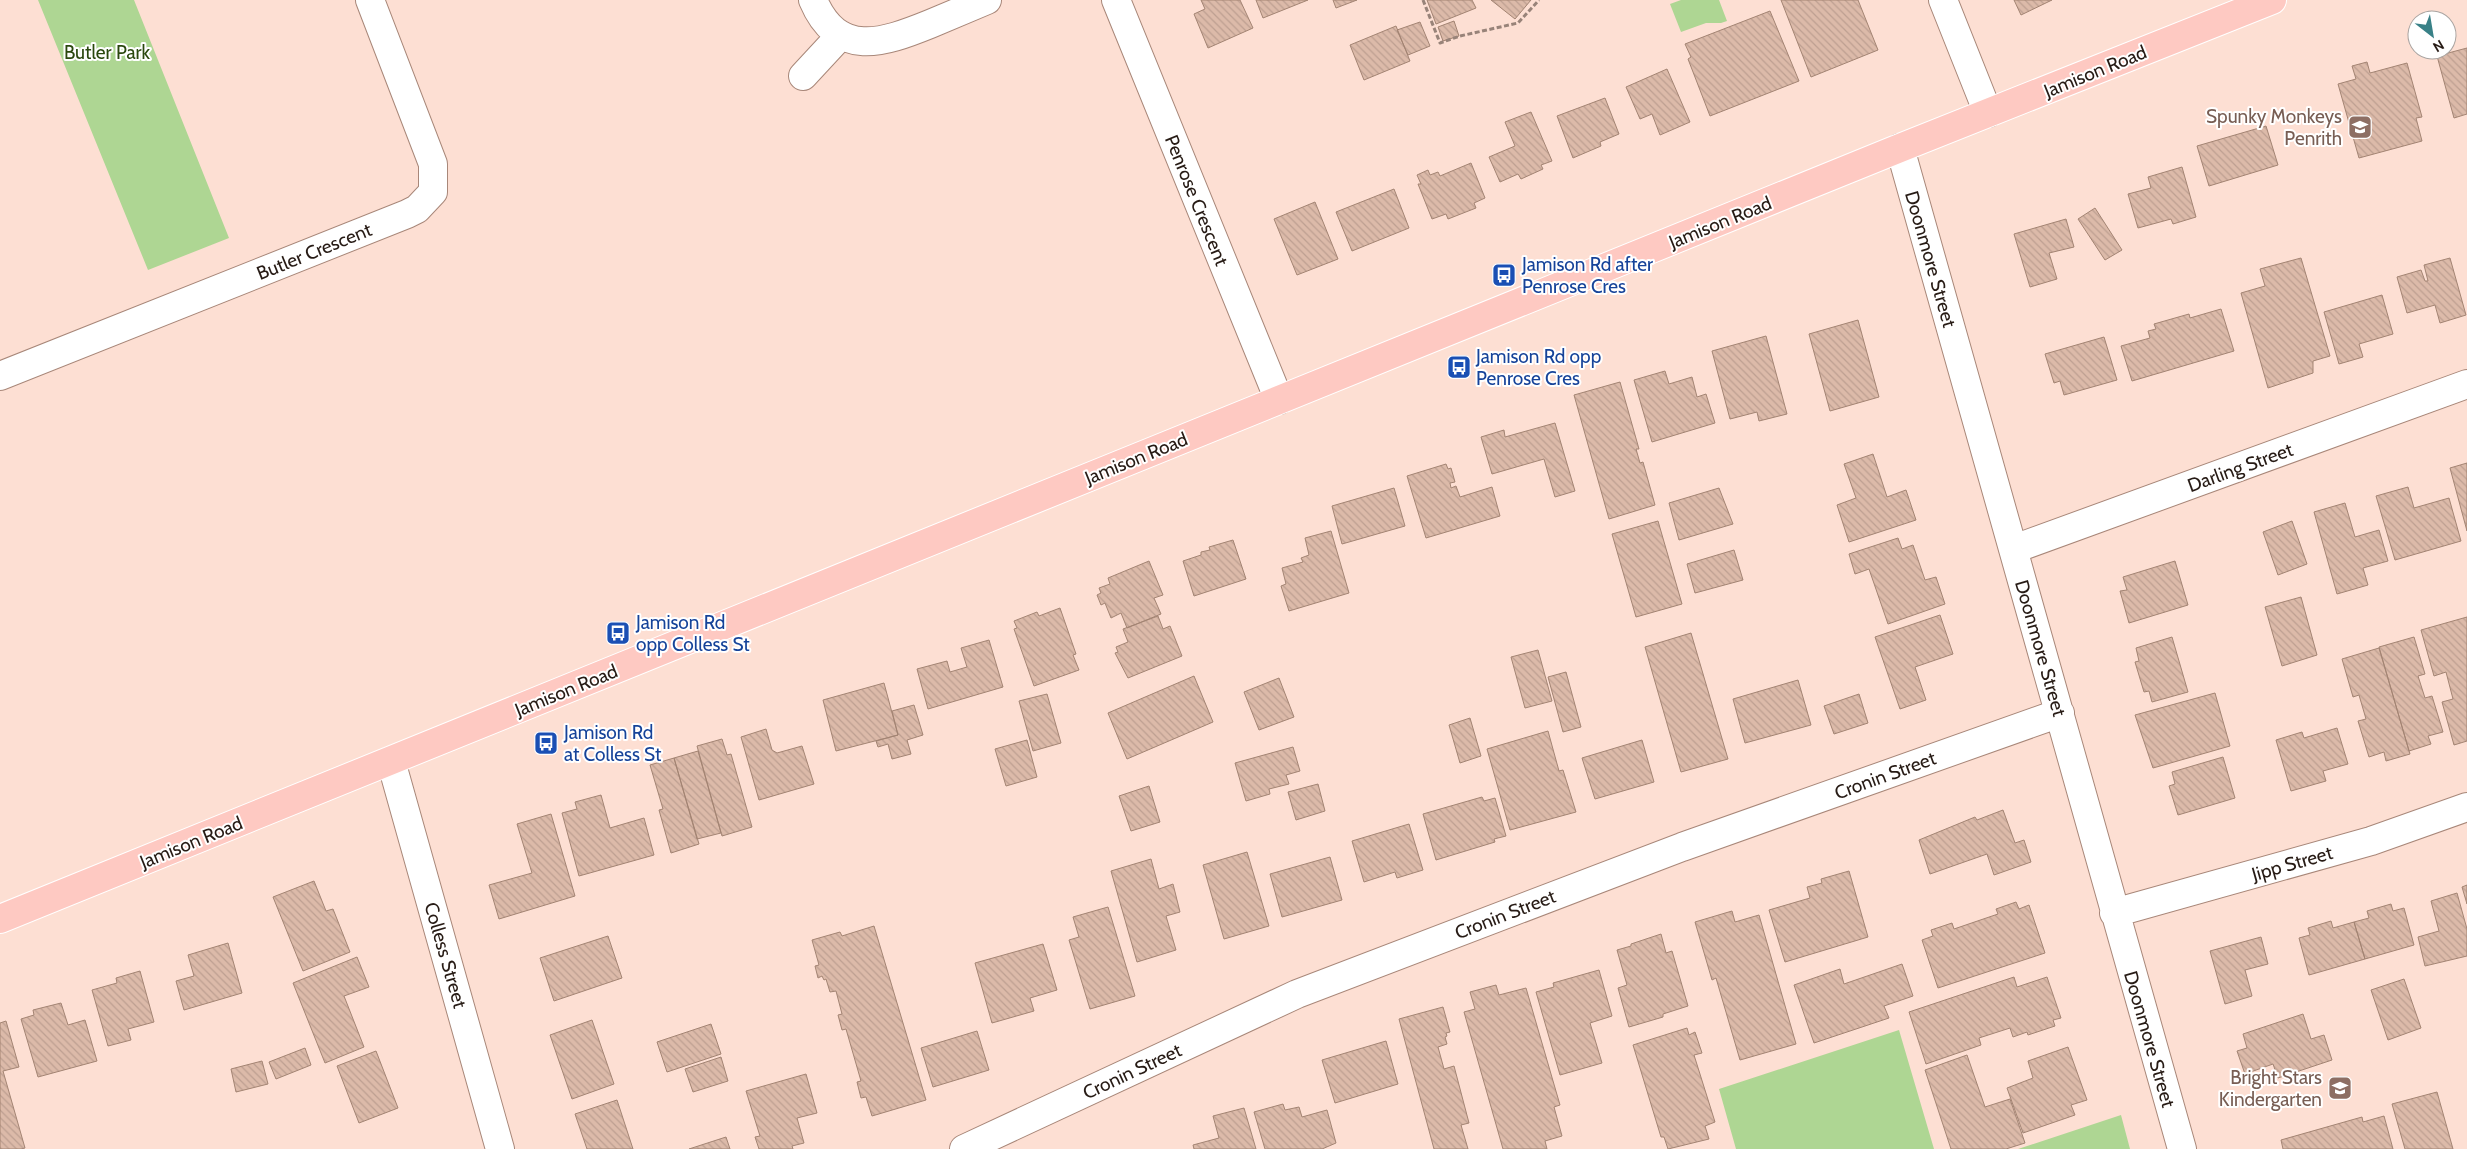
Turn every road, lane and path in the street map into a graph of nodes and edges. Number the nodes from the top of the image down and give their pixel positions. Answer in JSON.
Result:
{"nodes":[{"id":1,"x":370,"y":0,"type":"edge"},
{"id":2,"x":813,"y":0,"type":"edge"},
{"id":3,"x":987,"y":0,"type":"edge"},
{"id":4,"x":1116,"y":0,"type":"edge"},
{"id":5,"x":1423,"y":0,"type":"edge"},
{"id":6,"x":1539,"y":0,"type":"edge"},
{"id":7,"x":1943,"y":0,"type":"edge"},
{"id":8,"x":2272,"y":0,"type":"edge"},
{"id":9,"x":841,"y":35,"type":"junction"},
{"id":10,"x":803,"y":76,"type":"dead end"},
{"id":11,"x":1988,"y":113,"type":"junction"},
{"id":12,"x":1900,"y":148,"type":"junction"},
{"id":13,"x":0,"y":376,"type":"edge"},
{"id":14,"x":2467,"y":384,"type":"edge"},
{"id":15,"x":1278,"y":400,"type":"junction"},
{"id":16,"x":2014,"y":550,"type":"junction"},
{"id":17,"x":2060,"y":713,"type":"junction"},
{"id":18,"x":391,"y":761,"type":"junction"},
{"id":19,"x":2467,"y":807,"type":"edge"},
{"id":20,"x":2114,"y":913,"type":"junction"},
{"id":21,"x":0,"y":919,"type":"edge"},
{"id":22,"x":500,"y":1149,"type":"edge"},
{"id":23,"x":964,"y":1149,"type":"edge"},
{"id":24,"x":2182,"y":1149,"type":"edge"}],
"edges":[{"from":1,"to":13,"type":"street","name":"Butler Crescent"},
{"from":2,"to":9,"type":"street"},
{"from":3,"to":9,"type":"street"},
{"from":4,"to":15,"type":"street","name":"Penrose Crescent"},
{"from":5,"to":6,"type":"path"},
{"from":7,"to":11,"type":"street"},
{"from":8,"to":11,"type":"main road","name":"Jamison Road"},
{"from":9,"to":10,"type":"street"},
{"from":11,"to":12,"type":"main road","name":"Jamison Road"},
{"from":12,"to":15,"type":"main road","name":"Jamison Road"},
{"from":12,"to":16,"type":"street","name":"Doonmore Street"},
{"from":14,"to":16,"type":"street","name":"Darling Street"},
{"from":15,"to":18,"type":"main road","name":"Jamison Road"},
{"from":16,"to":17,"type":"street","name":"Doonmore Street"},
{"from":17,"to":20,"type":"street","name":"Doonmore Street"},
{"from":17,"to":23,"type":"street","name":"Cronin Street"},
{"from":18,"to":21,"type":"main road","name":"Jamison Road"},
{"from":18,"to":22,"type":"street","name":"Colless Street"},
{"from":19,"to":20,"type":"street","name":"Jipp Street"},
{"from":20,"to":24,"type":"street","name":"Doonmore Street"}]}
